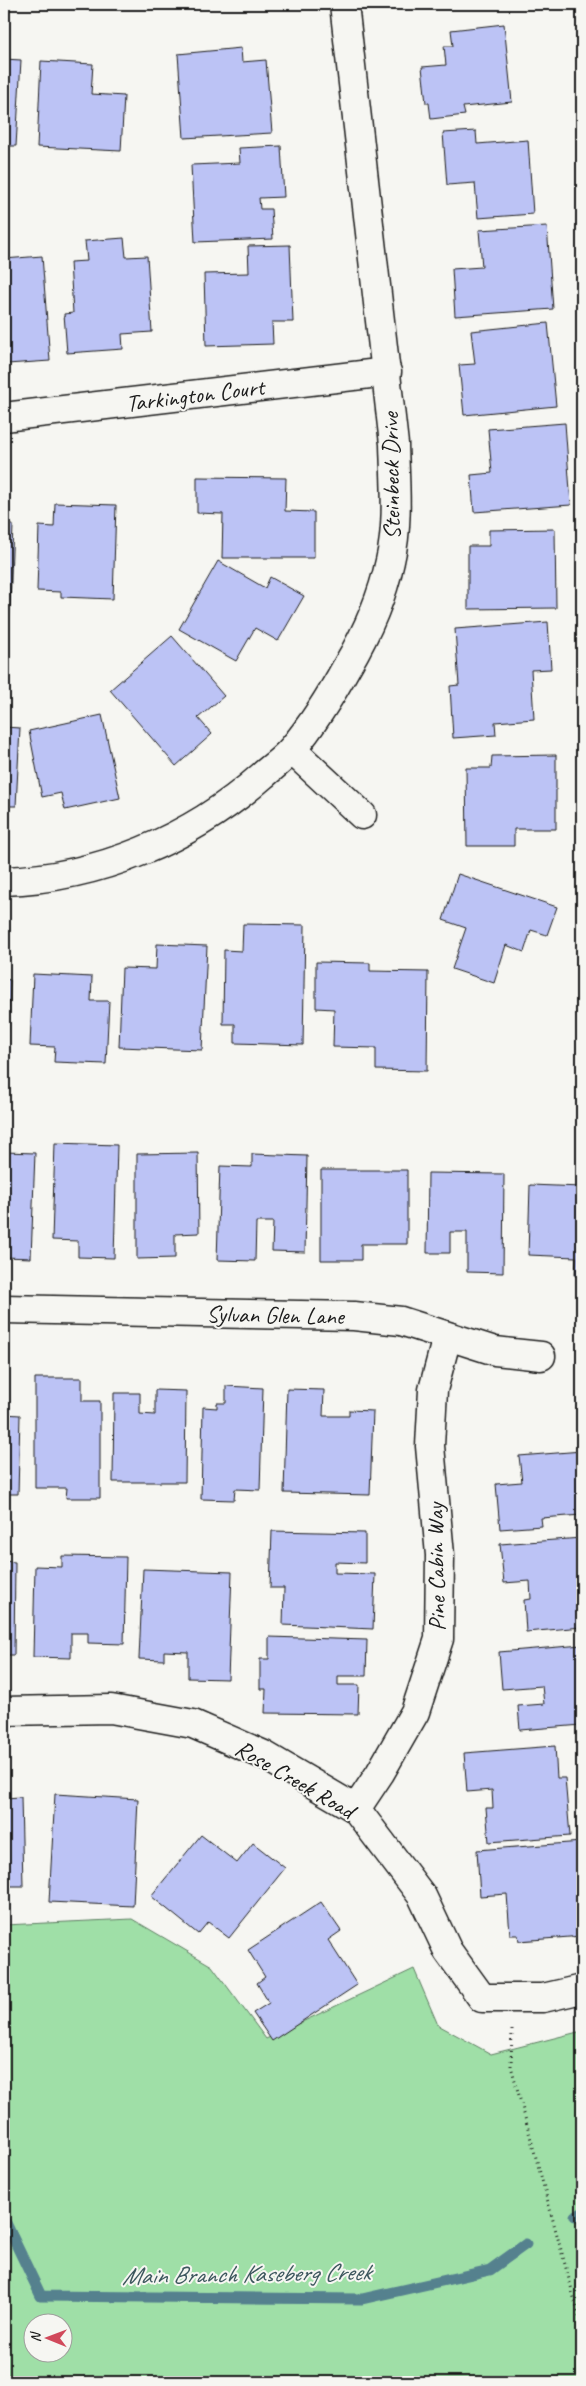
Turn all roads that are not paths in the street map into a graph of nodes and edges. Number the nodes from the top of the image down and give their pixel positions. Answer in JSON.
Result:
{"nodes":[{"id":1,"x":344,"y":4,"type":"edge"},
{"id":2,"x":387,"y":372,"type":"junction"},
{"id":3,"x":4,"y":417,"type":"edge"},
{"id":4,"x":292,"y":750,"type":"junction"},
{"id":5,"x":362,"y":815,"type":"dead end"},
{"id":6,"x":4,"y":881,"type":"edge"},
{"id":7,"x":4,"y":1309,"type":"edge"},
{"id":8,"x":447,"y":1336,"type":"junction"},
{"id":9,"x":541,"y":1356,"type":"dead end"},
{"id":10,"x":4,"y":1711,"type":"edge"},
{"id":11,"x":356,"y":1809,"type":"junction"},
{"id":12,"x":582,"y":1989,"type":"edge"}],
"edges":[{"from":1,"to":2,"type":"street","name":"Steinbeck Drive"},
{"from":2,"to":3,"type":"street","name":"Tarkington Court"},
{"from":2,"to":4,"type":"street","name":"Steinbeck Drive"},
{"from":4,"to":5,"type":"street"},
{"from":4,"to":6,"type":"street","name":"Steinbeck Drive"},
{"from":7,"to":8,"type":"street","name":"Sylvan Glen Lane"},
{"from":8,"to":9,"type":"street","name":"Sylvan Glen Lane"},
{"from":8,"to":11,"type":"street","name":"Pine Cabin Way"},
{"from":10,"to":11,"type":"street","name":"Rose Creek Road"},
{"from":11,"to":12,"type":"street","name":"Rose Creek Road"}]}
